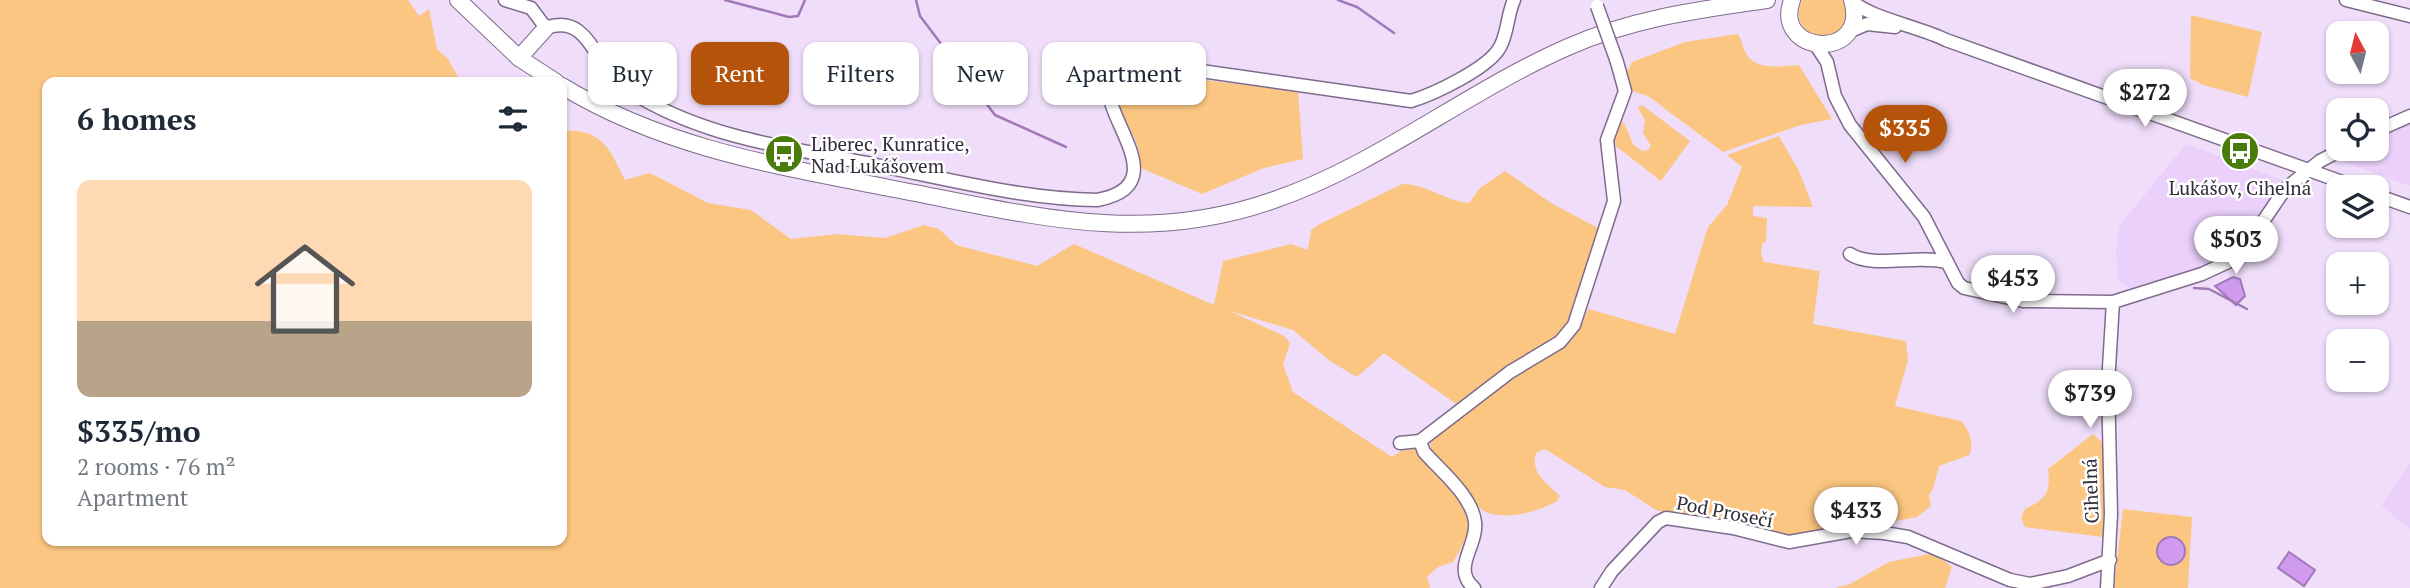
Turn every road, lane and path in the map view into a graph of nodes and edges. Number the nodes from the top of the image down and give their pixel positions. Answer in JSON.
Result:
{"nodes":[{"id":1,"x":458,"y":0,"type":"edge"},
{"id":2,"x":505,"y":0,"type":"edge"},
{"id":3,"x":1514,"y":0,"type":"edge"},
{"id":4,"x":1767,"y":0,"type":"edge"},
{"id":5,"x":1793,"y":0,"type":"edge"},
{"id":6,"x":2346,"y":0,"type":"edge"},
{"id":7,"x":1852,"y":1,"type":"edge"},
{"id":8,"x":1595,"y":3,"type":"edge"},
{"id":9,"x":1728,"y":5,"type":"junction"},
{"id":10,"x":2410,"y":16,"type":"edge"},
{"id":11,"x":1791,"y":21,"type":"junction"},
{"id":12,"x":546,"y":28,"type":"junction"},
{"id":13,"x":1844,"y":36,"type":"junction"},
{"id":14,"x":1946,"y":40,"type":"junction"},
{"id":15,"x":1815,"y":44,"type":"junction"},
{"id":16,"x":519,"y":58,"type":"junction"},
{"id":17,"x":548,"y":77,"type":"edge"},
{"id":18,"x":1832,"y":80,"type":"junction"},
{"id":19,"x":567,"y":89,"type":"edge"},
{"id":20,"x":2410,"y":116,"type":"edge"},
{"id":21,"x":2389,"y":125,"type":"edge"},
{"id":22,"x":2326,"y":160,"type":"edge"},
{"id":23,"x":2310,"y":170,"type":"junction"},
{"id":24,"x":2326,"y":176,"type":"edge"},
{"id":25,"x":2389,"y":200,"type":"edge"},
{"id":26,"x":2410,"y":207,"type":"edge"},
{"id":27,"x":1850,"y":254,"type":"dead end"},
{"id":28,"x":1946,"y":262,"type":"junction"},
{"id":29,"x":2113,"y":302,"type":"junction"},
{"id":30,"x":1420,"y":441,"type":"junction"},
{"id":31,"x":1400,"y":443,"type":"dead end"},
{"id":32,"x":2110,"y":560,"type":"junction"},
{"id":33,"x":1474,"y":588,"type":"edge"},
{"id":34,"x":1601,"y":588,"type":"edge"},
{"id":35,"x":2107,"y":588,"type":"edge"}],
"edges":[{"from":1,"to":16,"type":"main road"},
{"from":2,"to":12,"type":"street"},
{"from":3,"to":12,"type":"street"},
{"from":4,"to":9,"type":"main road"},
{"from":5,"to":11,"type":"main road"},
{"from":6,"to":10,"type":"street"},
{"from":7,"to":13,"type":"main road"},
{"from":7,"to":14,"type":"street"},
{"from":8,"to":30,"type":"street","bridge":true},
{"from":9,"to":11,"type":"main road"},
{"from":9,"to":19,"type":"main road"},
{"from":11,"to":15,"type":"main road"},
{"from":12,"to":16,"type":"main road"},
{"from":13,"to":14,"type":"street"},
{"from":13,"to":15,"type":"main road"},
{"from":13,"to":18,"type":"street"},
{"from":14,"to":23,"type":"street"},
{"from":15,"to":18,"type":"street"},
{"from":16,"to":17,"type":"main road"},
{"from":18,"to":28,"type":"street"},
{"from":20,"to":21,"type":"street"},
{"from":22,"to":23,"type":"street"},
{"from":23,"to":24,"type":"street"},
{"from":23,"to":29,"type":"street"},
{"from":25,"to":26,"type":"street"},
{"from":27,"to":28,"type":"street"},
{"from":28,"to":29,"type":"street"},
{"from":29,"to":32,"type":"street","name":"Cihelná"},
{"from":30,"to":31,"type":"street"},
{"from":30,"to":33,"type":"street"},
{"from":32,"to":34,"type":"street","name":"Pod Prosečí"},
{"from":32,"to":35,"type":"street","name":"Cihelná"}]}
